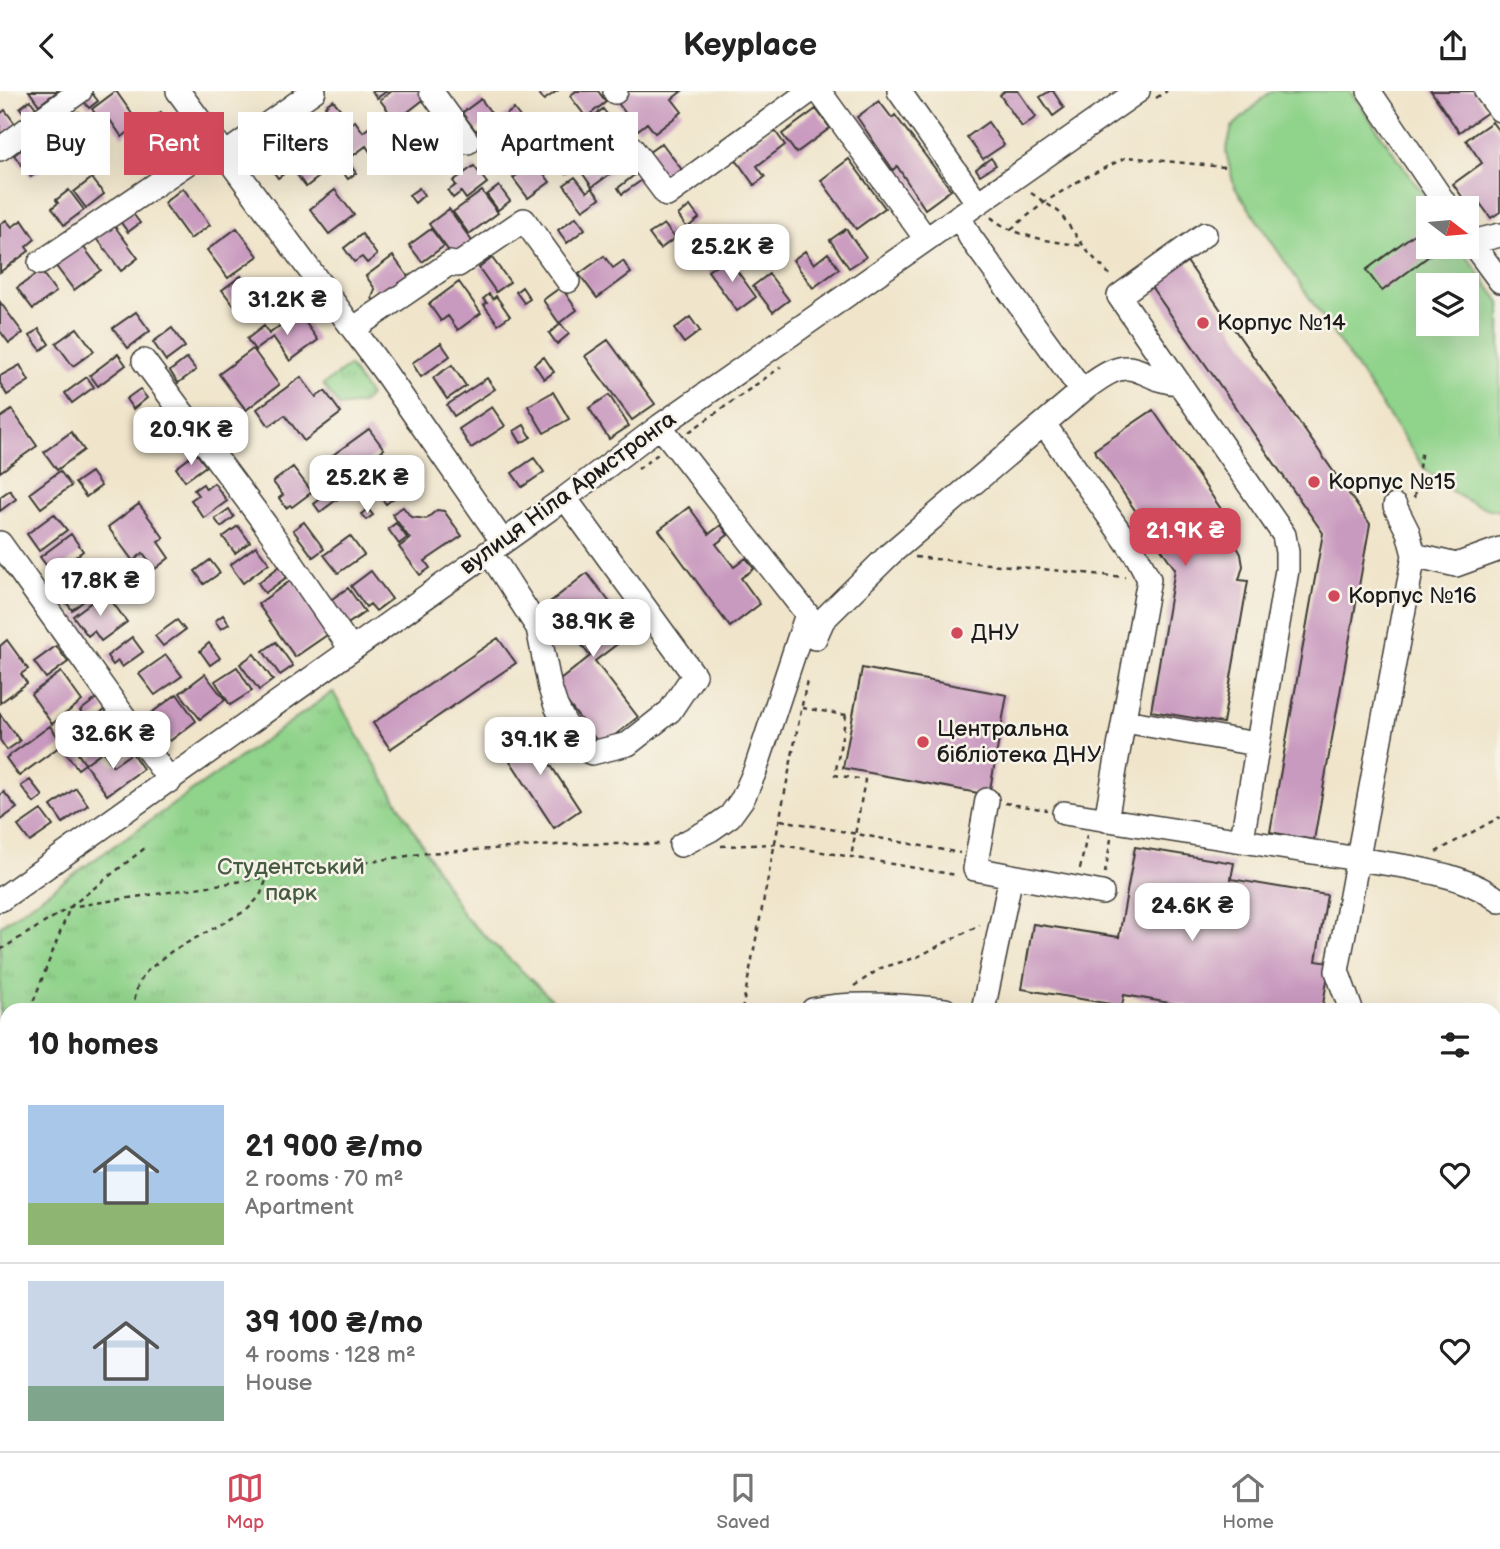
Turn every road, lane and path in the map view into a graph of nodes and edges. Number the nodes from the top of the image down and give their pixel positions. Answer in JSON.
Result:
{"nodes":[{"id":1,"x":80,"y":91,"type":"edge"},
{"id":2,"x":177,"y":91,"type":"edge"},
{"id":3,"x":314,"y":91,"type":"edge"},
{"id":4,"x":431,"y":91,"type":"edge"},
{"id":5,"x":810,"y":91,"type":"edge"},
{"id":6,"x":819,"y":91,"type":"edge"},
{"id":7,"x":899,"y":91,"type":"edge"},
{"id":8,"x":1138,"y":91,"type":"edge"},
{"id":9,"x":1368,"y":91,"type":"edge"},
{"id":10,"x":1486,"y":91,"type":"edge"},
{"id":11,"x":1500,"y":110,"type":"edge"},
{"id":12,"x":193,"y":112,"type":"edge"},
{"id":13,"x":468,"y":142,"type":"dead end"},
{"id":14,"x":224,"y":147,"type":"edge"},
{"id":15,"x":0,"y":149,"type":"edge"},
{"id":16,"x":224,"y":154,"type":"edge"},
{"id":17,"x":638,"y":156,"type":"edge"},
{"id":18,"x":1224,"y":167,"type":"dead end"},
{"id":19,"x":179,"y":175,"type":"edge"},
{"id":20,"x":1031,"y":193,"type":"dead end"},
{"id":21,"x":1440,"y":196,"type":"edge"},
{"id":22,"x":1045,"y":202,"type":"junction"},
{"id":23,"x":968,"y":209,"type":"junction"},
{"id":24,"x":1011,"y":229,"type":"junction"},
{"id":25,"x":1205,"y":234,"type":"dead end"},
{"id":26,"x":1500,"y":235,"type":"edge"},
{"id":27,"x":1479,"y":237,"type":"edge"},
{"id":28,"x":926,"y":239,"type":"junction"},
{"id":29,"x":1084,"y":246,"type":"junction"},
{"id":30,"x":1479,"y":252,"type":"edge"},
{"id":31,"x":40,"y":263,"type":"dead end"},
{"id":32,"x":568,"y":281,"type":"dead end"},
{"id":33,"x":1500,"y":281,"type":"edge"},
{"id":34,"x":1126,"y":292,"type":"junction"},
{"id":35,"x":353,"y":328,"type":"junction"},
{"id":36,"x":144,"y":361,"type":"dead end"},
{"id":37,"x":1178,"y":383,"type":"junction"},
{"id":38,"x":1082,"y":391,"type":"junction"},
{"id":39,"x":1044,"y":424,"type":"junction"},
{"id":40,"x":660,"y":426,"type":"junction"},
{"id":41,"x":1422,"y":449,"type":"dead end"},
{"id":42,"x":565,"y":498,"type":"junction"},
{"id":43,"x":1395,"y":506,"type":"dead end"},
{"id":44,"x":1408,"y":532,"type":"junction"},
{"id":45,"x":0,"y":543,"type":"edge"},
{"id":46,"x":496,"y":547,"type":"junction"},
{"id":47,"x":1500,"y":549,"type":"edge"},
{"id":48,"x":890,"y":554,"type":"junction"},
{"id":49,"x":1414,"y":555,"type":"junction"},
{"id":50,"x":1149,"y":579,"type":"junction"},
{"id":51,"x":815,"y":638,"type":"dead end"},
{"id":52,"x":351,"y":649,"type":"junction"},
{"id":53,"x":802,"y":708,"type":"dead end"},
{"id":54,"x":846,"y":715,"type":"junction"},
{"id":55,"x":853,"y":716,"type":"dead end"},
{"id":56,"x":800,"y":720,"type":"dead end"},
{"id":57,"x":1125,"y":721,"type":"junction"},
{"id":58,"x":1256,"y":744,"type":"junction"},
{"id":59,"x":170,"y":781,"type":"junction"},
{"id":60,"x":998,"y":802,"type":"joint"},
{"id":61,"x":1064,"y":813,"type":"joint"},
{"id":62,"x":1500,"y":817,"type":"edge"},
{"id":63,"x":780,"y":820,"type":"junction"},
{"id":64,"x":1103,"y":820,"type":"junction"},
{"id":65,"x":855,"y":833,"type":"junction"},
{"id":66,"x":1242,"y":839,"type":"junction"},
{"id":67,"x":776,"y":844,"type":"junction"},
{"id":68,"x":681,"y":845,"type":"joint"},
{"id":69,"x":719,"y":846,"type":"dead end"},
{"id":70,"x":145,"y":848,"type":"dead end"},
{"id":71,"x":851,"y":857,"type":"junction"},
{"id":72,"x":1359,"y":859,"type":"junction"},
{"id":73,"x":976,"y":862,"type":"junction"},
{"id":74,"x":1409,"y":867,"type":"junction"},
{"id":75,"x":1011,"y":876,"type":"junction"},
{"id":76,"x":267,"y":878,"type":"junction"},
{"id":77,"x":1077,"y":888,"type":"junction"},
{"id":78,"x":1102,"y":893,"type":"joint"},
{"id":79,"x":0,"y":900,"type":"edge"},
{"id":80,"x":1500,"y":901,"type":"edge"},
{"id":81,"x":71,"y":907,"type":"junction"},
{"id":82,"x":1005,"y":913,"type":"junction"},
{"id":83,"x":0,"y":950,"type":"edge"},
{"id":84,"x":33,"y":1003,"type":"edge"},
{"id":85,"x":134,"y":1003,"type":"edge"},
{"id":86,"x":743,"y":1003,"type":"edge"},
{"id":87,"x":827,"y":1003,"type":"edge"},
{"id":88,"x":985,"y":1003,"type":"edge"},
{"id":89,"x":1348,"y":1003,"type":"edge"}],
"edges":[{"from":1,"to":15,"type":"street"},
{"from":2,"to":12,"type":"street"},
{"from":3,"to":14,"type":"street"},
{"from":4,"to":13,"type":"street"},
{"from":5,"to":17,"type":"street"},
{"from":6,"to":28,"type":"street"},
{"from":7,"to":23,"type":"street"},
{"from":8,"to":23,"type":"street","name":"вулиця Ніла Армстронга"},
{"from":9,"to":21,"type":"street"},
{"from":10,"to":11,"type":"street"},
{"from":16,"to":35,"type":"street"},
{"from":18,"to":22,"type":"path"},
{"from":19,"to":31,"type":"street"},
{"from":20,"to":22,"type":"path"},
{"from":22,"to":24,"type":"path"},
{"from":22,"to":29,"type":"path"},
{"from":23,"to":24,"type":"path"},
{"from":23,"to":28,"type":"street","name":"вулиця Ніла Армстронга"},
{"from":23,"to":38,"type":"street"},
{"from":24,"to":29,"type":"path"},
{"from":25,"to":34,"type":"street"},
{"from":26,"to":27,"type":"street"},
{"from":28,"to":40,"type":"street","name":"вулиця Ніла Армстронга"},
{"from":29,"to":34,"type":"path"},
{"from":30,"to":33,"type":"street"},
{"from":32,"to":35,"type":"street"},
{"from":34,"to":37,"type":"street"},
{"from":35,"to":46,"type":"street"},
{"from":36,"to":52,"type":"street"},
{"from":37,"to":38,"type":"street"},
{"from":37,"to":58,"type":"street"},
{"from":38,"to":39,"type":"street"},
{"from":39,"to":48,"type":"street"},
{"from":39,"to":50,"type":"street"},
{"from":40,"to":42,"type":"street","name":"вулиця Ніла Армстронга"},
{"from":40,"to":68,"type":"street"},
{"from":41,"to":44,"type":"path"},
{"from":42,"to":46,"type":"street","name":"вулиця Ніла Армстронга"},
{"from":42,"to":46,"type":"street"},
{"from":43,"to":44,"type":"street"},
{"from":44,"to":49,"type":"street"},
{"from":45,"to":59,"type":"street"},
{"from":46,"to":52,"type":"street","name":"вулиця Ніла Армстронга"},
{"from":47,"to":49,"type":"street"},
{"from":48,"to":50,"type":"path"},
{"from":48,"to":51,"type":"street"},
{"from":49,"to":72,"type":"street"},
{"from":50,"to":57,"type":"street"},
{"from":52,"to":59,"type":"street","name":"вулиця Ніла Армстронга"},
{"from":53,"to":54,"type":"path"},
{"from":54,"to":55,"type":"path"},
{"from":54,"to":65,"type":"path"},
{"from":56,"to":63,"type":"path"},
{"from":57,"to":58,"type":"street"},
{"from":57,"to":64,"type":"street"},
{"from":58,"to":66,"type":"street"},
{"from":59,"to":79,"type":"street","name":"вулиця Ніла Армстронга"},
{"from":60,"to":61,"type":"path"},
{"from":60,"to":73,"type":"street"},
{"from":61,"to":64,"type":"street"},
{"from":62,"to":74,"type":"path"},
{"from":63,"to":65,"type":"path"},
{"from":63,"to":67,"type":"path"},
{"from":64,"to":66,"type":"street"},
{"from":64,"to":77,"type":"path"},
{"from":64,"to":78,"type":"path"},
{"from":65,"to":71,"type":"path"},
{"from":65,"to":73,"type":"path"},
{"from":66,"to":72,"type":"street"},
{"from":67,"to":69,"type":"path"},
{"from":67,"to":71,"type":"path"},
{"from":67,"to":86,"type":"path"},
{"from":68,"to":76,"type":"path"},
{"from":70,"to":81,"type":"path"},
{"from":71,"to":73,"type":"path"},
{"from":72,"to":74,"type":"street"},
{"from":72,"to":89,"type":"street"},
{"from":73,"to":75,"type":"street"},
{"from":74,"to":80,"type":"street"},
{"from":75,"to":77,"type":"street"},
{"from":75,"to":82,"type":"street"},
{"from":76,"to":81,"type":"path"},
{"from":76,"to":85,"type":"path"},
{"from":77,"to":78,"type":"street"},
{"from":81,"to":83,"type":"path"},
{"from":81,"to":84,"type":"path"},
{"from":82,"to":87,"type":"path"},
{"from":82,"to":88,"type":"street"}]}
